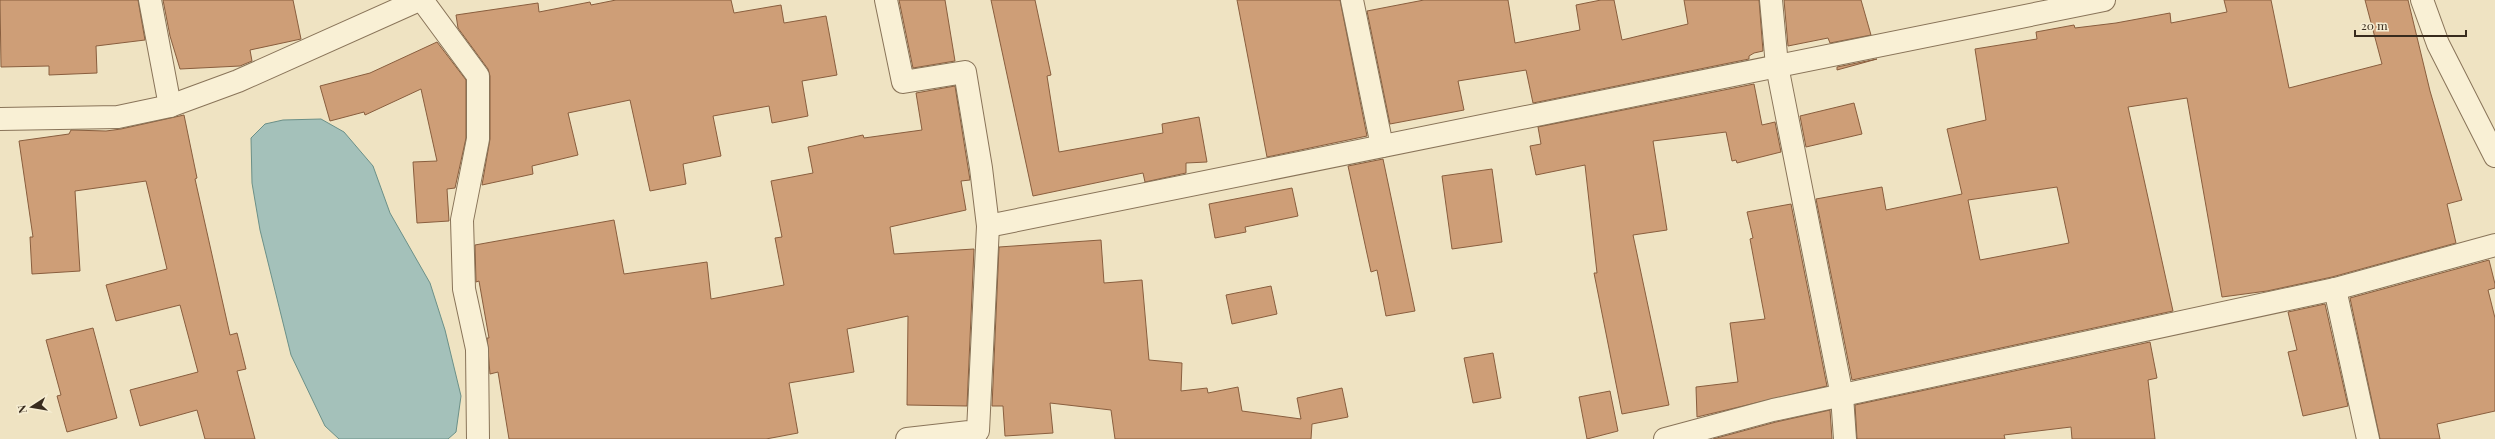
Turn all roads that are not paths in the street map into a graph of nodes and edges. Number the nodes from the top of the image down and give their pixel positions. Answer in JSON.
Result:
{"nodes":[{"id":1,"x":150,"y":0,"type":"edge"},
{"id":2,"x":419,"y":0,"type":"edge"},
{"id":3,"x":422,"y":0,"type":"edge"},
{"id":4,"x":886,"y":0,"type":"edge"},
{"id":5,"x":1352,"y":0,"type":"edge"},
{"id":6,"x":1771,"y":0,"type":"edge"},
{"id":7,"x":2104,"y":0,"type":"edge"},
{"id":8,"x":2422,"y":0,"type":"edge"},
{"id":9,"x":1776,"y":66,"type":"junction"},
{"id":10,"x":170,"y":106,"type":"junction"},
{"id":11,"x":0,"y":119,"type":"edge"},
{"id":12,"x":1382,"y":146,"type":"junction"},
{"id":13,"x":2495,"y":156,"type":"edge"},
{"id":14,"x":988,"y":226,"type":"junction"},
{"id":15,"x":2494,"y":249,"type":"edge"},
{"id":16,"x":2334,"y":289,"type":"junction"},
{"id":17,"x":1842,"y":396,"type":"junction"},
{"id":18,"x":978,"y":435,"type":"edge"},
{"id":19,"x":478,"y":439,"type":"edge"},
{"id":20,"x":907,"y":439,"type":"edge"},
{"id":21,"x":1665,"y":439,"type":"edge"},
{"id":22,"x":1845,"y":439,"type":"edge"},
{"id":23,"x":2368,"y":439,"type":"edge"}],
"edges":[{"from":1,"to":10,"type":"street"},
{"from":2,"to":10,"type":"street"},
{"from":3,"to":19,"type":"street"},
{"from":4,"to":14,"type":"street"},
{"from":5,"to":12,"type":"street"},
{"from":6,"to":9,"type":"street"},
{"from":7,"to":9,"type":"street"},
{"from":8,"to":13,"type":"street"},
{"from":9,"to":12,"type":"street"},
{"from":9,"to":17,"type":"street"},
{"from":10,"to":11,"type":"street"},
{"from":12,"to":14,"type":"street"},
{"from":14,"to":18,"type":"street"},
{"from":15,"to":16,"type":"street"},
{"from":16,"to":17,"type":"street"},
{"from":16,"to":23,"type":"street"},
{"from":17,"to":21,"type":"street"},
{"from":17,"to":22,"type":"street"},
{"from":18,"to":20,"type":"street"}]}
